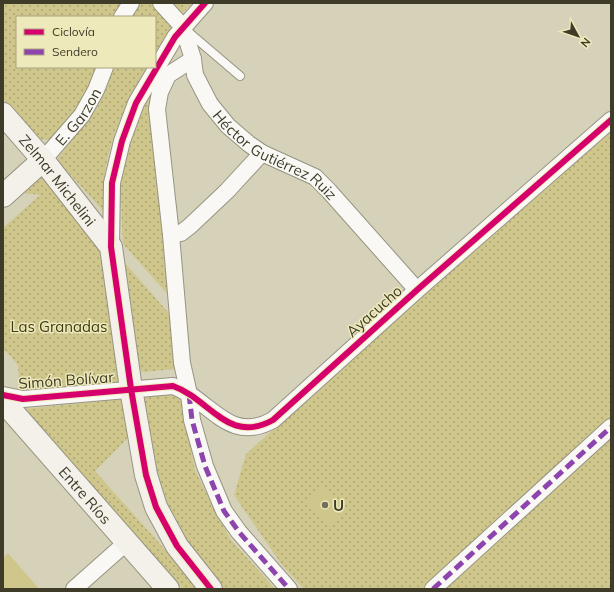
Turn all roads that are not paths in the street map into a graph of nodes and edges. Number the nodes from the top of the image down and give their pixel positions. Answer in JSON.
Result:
{"nodes":[{"id":1,"x":131,"y":3,"type":"edge"},
{"id":2,"x":161,"y":3,"type":"edge"},
{"id":3,"x":205,"y":3,"type":"edge"},
{"id":4,"x":123,"y":16,"type":"edge"},
{"id":5,"x":183,"y":27,"type":"junction"},
{"id":6,"x":193,"y":59,"type":"junction"},
{"id":7,"x":104,"y":68,"type":"edge"},
{"id":8,"x":240,"y":76,"type":"dead end"},
{"id":9,"x":3,"y":114,"type":"edge"},
{"id":10,"x":611,"y":120,"type":"edge"},
{"id":11,"x":262,"y":153,"type":"junction"},
{"id":12,"x":43,"y":160,"type":"junction"},
{"id":13,"x":3,"y":196,"type":"edge"},
{"id":14,"x":171,"y":235,"type":"junction"},
{"id":15,"x":112,"y":247,"type":"junction"},
{"id":16,"x":417,"y":290,"type":"junction"},
{"id":17,"x":131,"y":389,"type":"junction"},
{"id":18,"x":190,"y":394,"type":"junction"},
{"id":19,"x":3,"y":395,"type":"edge"},
{"id":20,"x":3,"y":401,"type":"edge"},
{"id":21,"x":611,"y":427,"type":"edge"},
{"id":22,"x":127,"y":542,"type":"junction"},
{"id":23,"x":74,"y":589,"type":"edge"},
{"id":24,"x":168,"y":589,"type":"edge"},
{"id":25,"x":211,"y":589,"type":"edge"},
{"id":26,"x":289,"y":589,"type":"edge"},
{"id":27,"x":433,"y":589,"type":"edge"}],
"edges":[{"from":1,"to":4,"type":"street"},
{"from":2,"to":5,"type":"street","name":"Héctor Gutiérrez Ruiz"},
{"from":3,"to":5,"type":"street"},
{"from":5,"to":6,"type":"street","name":"Héctor Gutiérrez Ruiz"},
{"from":5,"to":8,"type":"lane"},
{"from":5,"to":15,"type":"street"},
{"from":6,"to":11,"type":"street","name":"Héctor Gutiérrez Ruiz"},
{"from":6,"to":14,"type":"street"},
{"from":7,"to":12,"type":"street","name":"E. Garzon"},
{"from":9,"to":12,"type":"street","name":"Zelmar Michelini"},
{"from":10,"to":16,"type":"street","name":"Ayacucho"},
{"from":11,"to":14,"type":"street"},
{"from":11,"to":16,"type":"street","name":"Héctor Gutiérrez Ruiz"},
{"from":12,"to":13,"type":"street"},
{"from":12,"to":15,"type":"street","name":"Zelmar Michelini"},
{"from":14,"to":18,"type":"street"},
{"from":15,"to":17,"type":"street"},
{"from":16,"to":18,"type":"street","name":"Ayacucho"},
{"from":17,"to":18,"type":"street","name":"Ayacucho"},
{"from":17,"to":19,"type":"street","name":"Simón Bolívar"},
{"from":17,"to":25,"type":"street"},
{"from":18,"to":26,"type":"street"},
{"from":20,"to":22,"type":"street","name":"Entre Ríos"},
{"from":21,"to":27,"type":"street"},
{"from":22,"to":23,"type":"street"},
{"from":22,"to":24,"type":"street","name":"Entre Ríos"}]}
